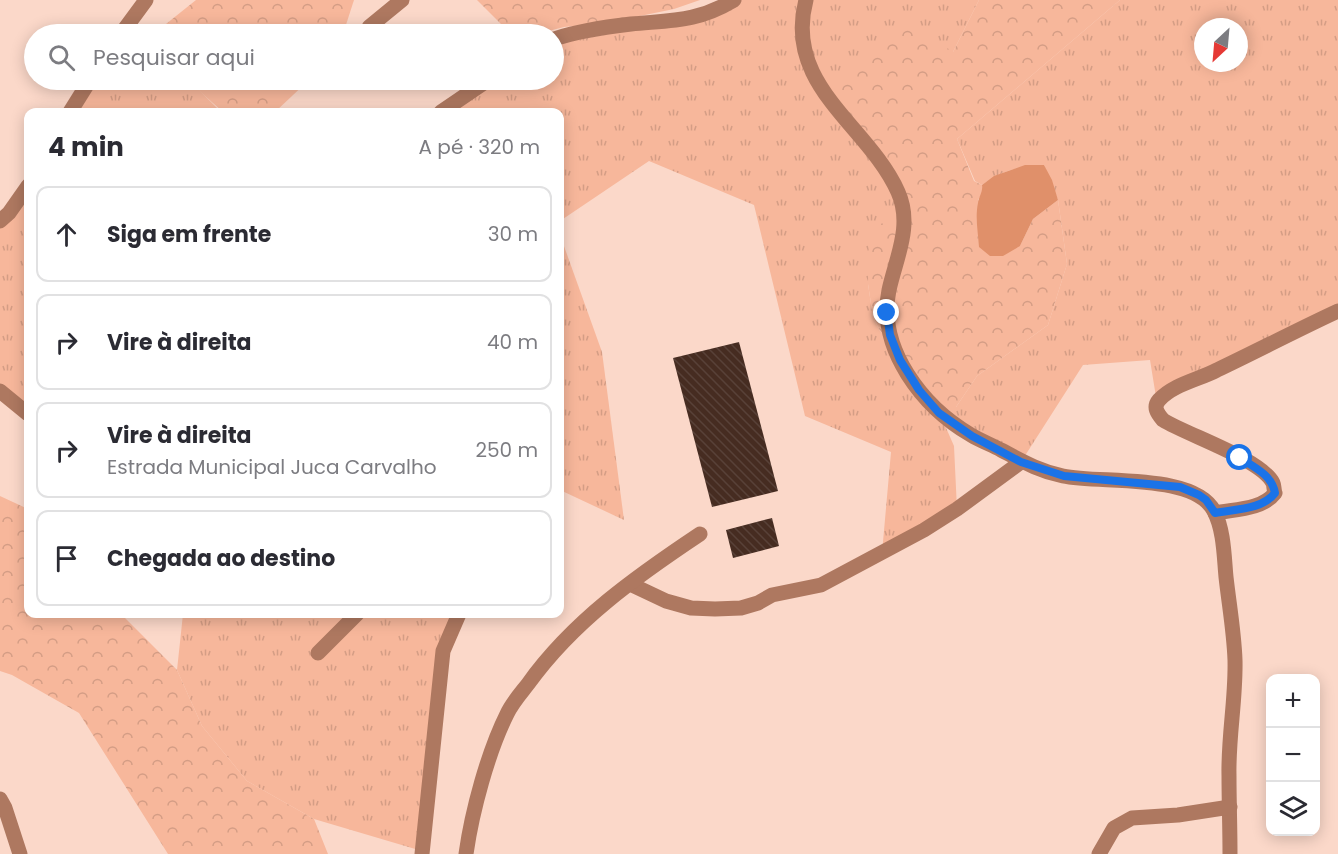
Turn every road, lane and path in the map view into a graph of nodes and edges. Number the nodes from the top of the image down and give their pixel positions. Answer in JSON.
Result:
{"nodes":[{"id":1,"x":146,"y":0,"type":"edge"},
{"id":2,"x":402,"y":0,"type":"edge"},
{"id":3,"x":734,"y":0,"type":"edge"},
{"id":4,"x":806,"y":0,"type":"edge"},
{"id":5,"x":128,"y":24,"type":"edge"},
{"id":6,"x":373,"y":24,"type":"edge"},
{"id":7,"x":564,"y":36,"type":"edge"},
{"id":8,"x":84,"y":90,"type":"edge"},
{"id":9,"x":473,"y":90,"type":"edge"},
{"id":10,"x":72,"y":108,"type":"edge"},
{"id":11,"x":447,"y":108,"type":"edge"},
{"id":12,"x":24,"y":192,"type":"edge"},
{"id":13,"x":0,"y":221,"type":"edge"},
{"id":14,"x":1338,"y":310,"type":"edge"},
{"id":15,"x":0,"y":391,"type":"edge"},
{"id":16,"x":24,"y":411,"type":"edge"},
{"id":17,"x":1021,"y":462,"type":"junction"},
{"id":18,"x":1215,"y":513,"type":"junction"},
{"id":19,"x":700,"y":534,"type":"dead end"},
{"id":20,"x":630,"y":584,"type":"junction"},
{"id":21,"x":353,"y":618,"type":"edge"},
{"id":22,"x":457,"y":618,"type":"edge"},
{"id":23,"x":318,"y":653,"type":"dead end"},
{"id":24,"x":0,"y":799,"type":"edge"},
{"id":25,"x":1230,"y":807,"type":"junction"},
{"id":26,"x":20,"y":854,"type":"edge"},
{"id":27,"x":422,"y":854,"type":"edge"},
{"id":28,"x":466,"y":854,"type":"edge"},
{"id":29,"x":1099,"y":854,"type":"edge"},
{"id":30,"x":1230,"y":854,"type":"edge"}],
"edges":[{"from":1,"to":5,"type":"street"},
{"from":2,"to":6,"type":"street"},
{"from":3,"to":7,"type":"street"},
{"from":4,"to":17,"type":"street"},
{"from":8,"to":10,"type":"street"},
{"from":9,"to":11,"type":"street"},
{"from":12,"to":13,"type":"street"},
{"from":14,"to":18,"type":"street"},
{"from":15,"to":16,"type":"street"},
{"from":17,"to":18,"type":"street"},
{"from":17,"to":20,"type":"street"},
{"from":18,"to":25,"type":"street"},
{"from":19,"to":20,"type":"street"},
{"from":20,"to":28,"type":"street"},
{"from":21,"to":23,"type":"street"},
{"from":22,"to":27,"type":"street"},
{"from":24,"to":26,"type":"street"},
{"from":25,"to":29,"type":"street"},
{"from":25,"to":30,"type":"street"}]}
